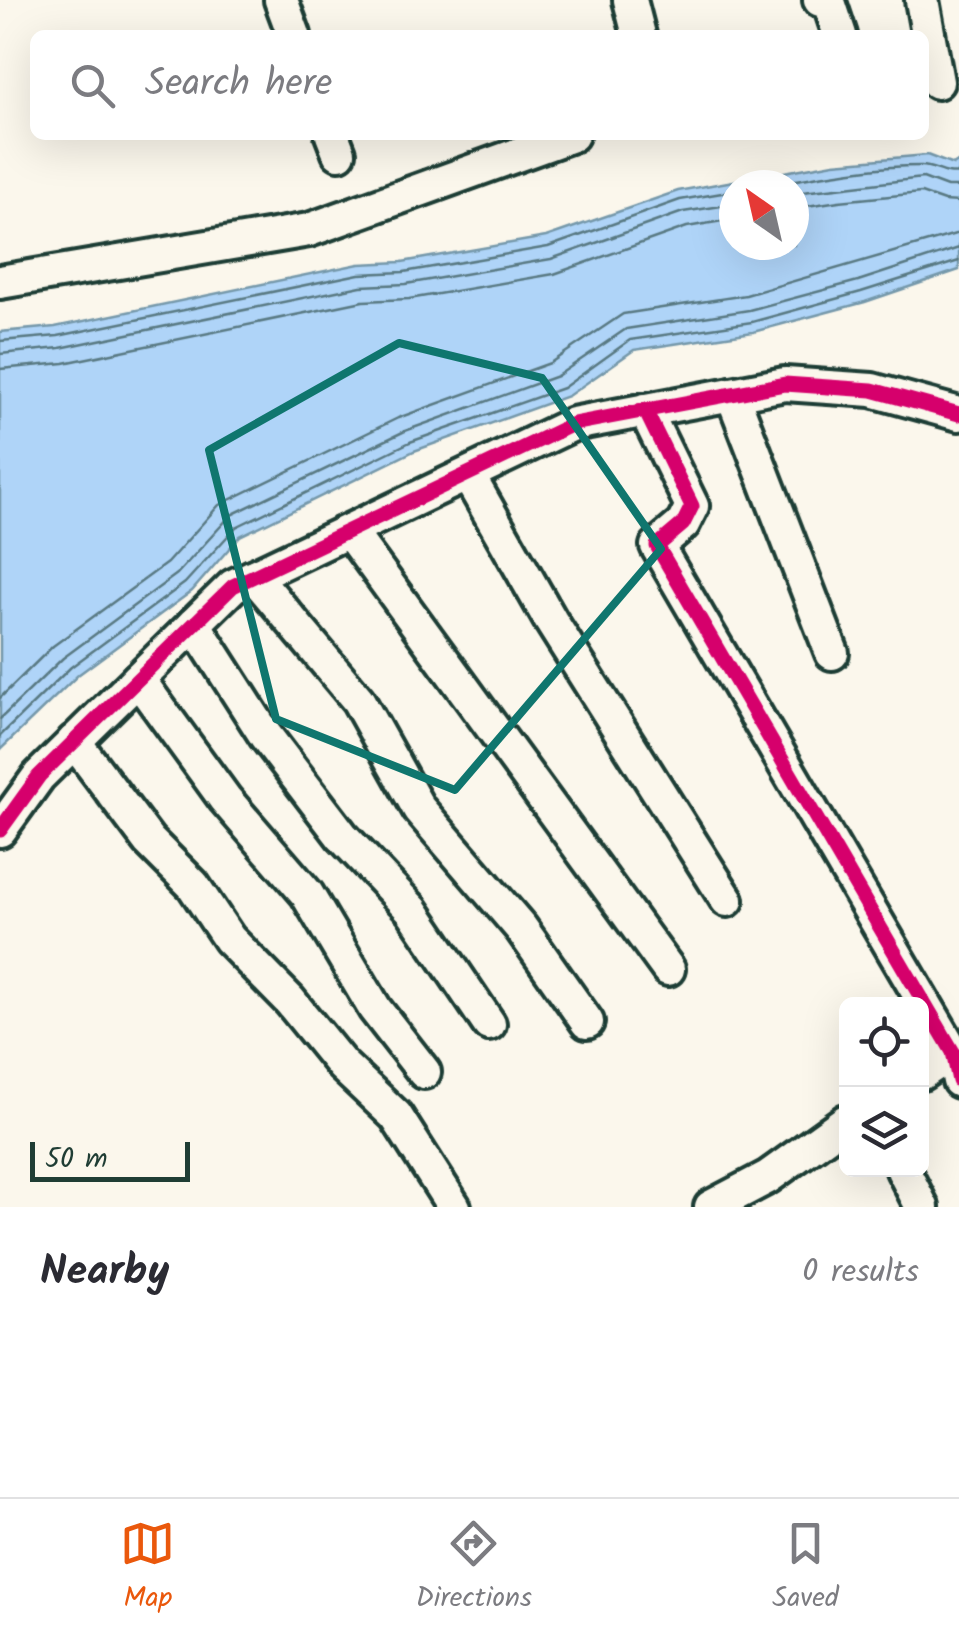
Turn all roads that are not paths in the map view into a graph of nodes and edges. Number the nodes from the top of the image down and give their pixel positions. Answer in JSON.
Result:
{"nodes":[{"id":1,"x":280,"y":0,"type":"edge"},
{"id":2,"x":630,"y":0,"type":"edge"},
{"id":3,"x":820,"y":0,"type":"edge"},
{"id":4,"x":922,"y":0,"type":"edge"},
{"id":5,"x":292,"y":30,"type":"edge"},
{"id":6,"x":639,"y":30,"type":"edge"},
{"id":7,"x":838,"y":30,"type":"edge"},
{"id":8,"x":929,"y":30,"type":"edge"},
{"id":9,"x":929,"y":32,"type":"edge"},
{"id":10,"x":940,"y":82,"type":"edge"},
{"id":11,"x":558,"y":140,"type":"edge"},
{"id":12,"x":0,"y":282,"type":"edge"},
{"id":13,"x":732,"y":394,"type":"junction"},
{"id":14,"x":645,"y":410,"type":"junction"},
{"id":15,"x":959,"y":414,"type":"edge"},
{"id":16,"x":468,"y":474,"type":"junction"},
{"id":17,"x":349,"y":531,"type":"junction"},
{"id":18,"x":254,"y":576,"type":"junction"},
{"id":19,"x":194,"y":624,"type":"junction"},
{"id":20,"x":832,"y":653,"type":"dead end"},
{"id":21,"x":138,"y":679,"type":"junction"},
{"id":22,"x":74,"y":741,"type":"junction"},
{"id":23,"x":0,"y":830,"type":"edge"},
{"id":24,"x":726,"y":900,"type":"dead end"},
{"id":25,"x":668,"y":969,"type":"dead end"},
{"id":26,"x":587,"y":1022,"type":"dead end"},
{"id":27,"x":489,"y":1024,"type":"dead end"},
{"id":28,"x":957,"y":1063,"type":"edge"},
{"id":29,"x":929,"y":1070,"type":"edge"},
{"id":30,"x":424,"y":1072,"type":"dead end"},
{"id":31,"x":839,"y":1126,"type":"edge"},
{"id":32,"x":907,"y":1177,"type":"edge"},
{"id":33,"x":454,"y":1207,"type":"edge"},
{"id":34,"x":712,"y":1207,"type":"edge"},
{"id":35,"x":922,"y":1207,"type":"edge"}],
"edges":[{"from":1,"to":5,"type":"street"},
{"from":2,"to":6,"type":"street"},
{"from":3,"to":7,"type":"street"},
{"from":4,"to":8,"type":"street"},
{"from":9,"to":10,"type":"street"},
{"from":11,"to":12,"type":"street"},
{"from":13,"to":14,"type":"street"},
{"from":13,"to":15,"type":"street"},
{"from":13,"to":20,"type":"street"},
{"from":14,"to":16,"type":"street"},
{"from":14,"to":28,"type":"street"},
{"from":16,"to":17,"type":"street"},
{"from":16,"to":24,"type":"street"},
{"from":17,"to":18,"type":"street"},
{"from":17,"to":25,"type":"street"},
{"from":18,"to":19,"type":"street"},
{"from":18,"to":26,"type":"street"},
{"from":19,"to":21,"type":"street"},
{"from":19,"to":27,"type":"street"},
{"from":21,"to":22,"type":"street"},
{"from":21,"to":30,"type":"street"},
{"from":22,"to":23,"type":"street"},
{"from":22,"to":33,"type":"street"},
{"from":28,"to":29,"type":"street"},
{"from":31,"to":34,"type":"street"},
{"from":32,"to":35,"type":"street"}]}
